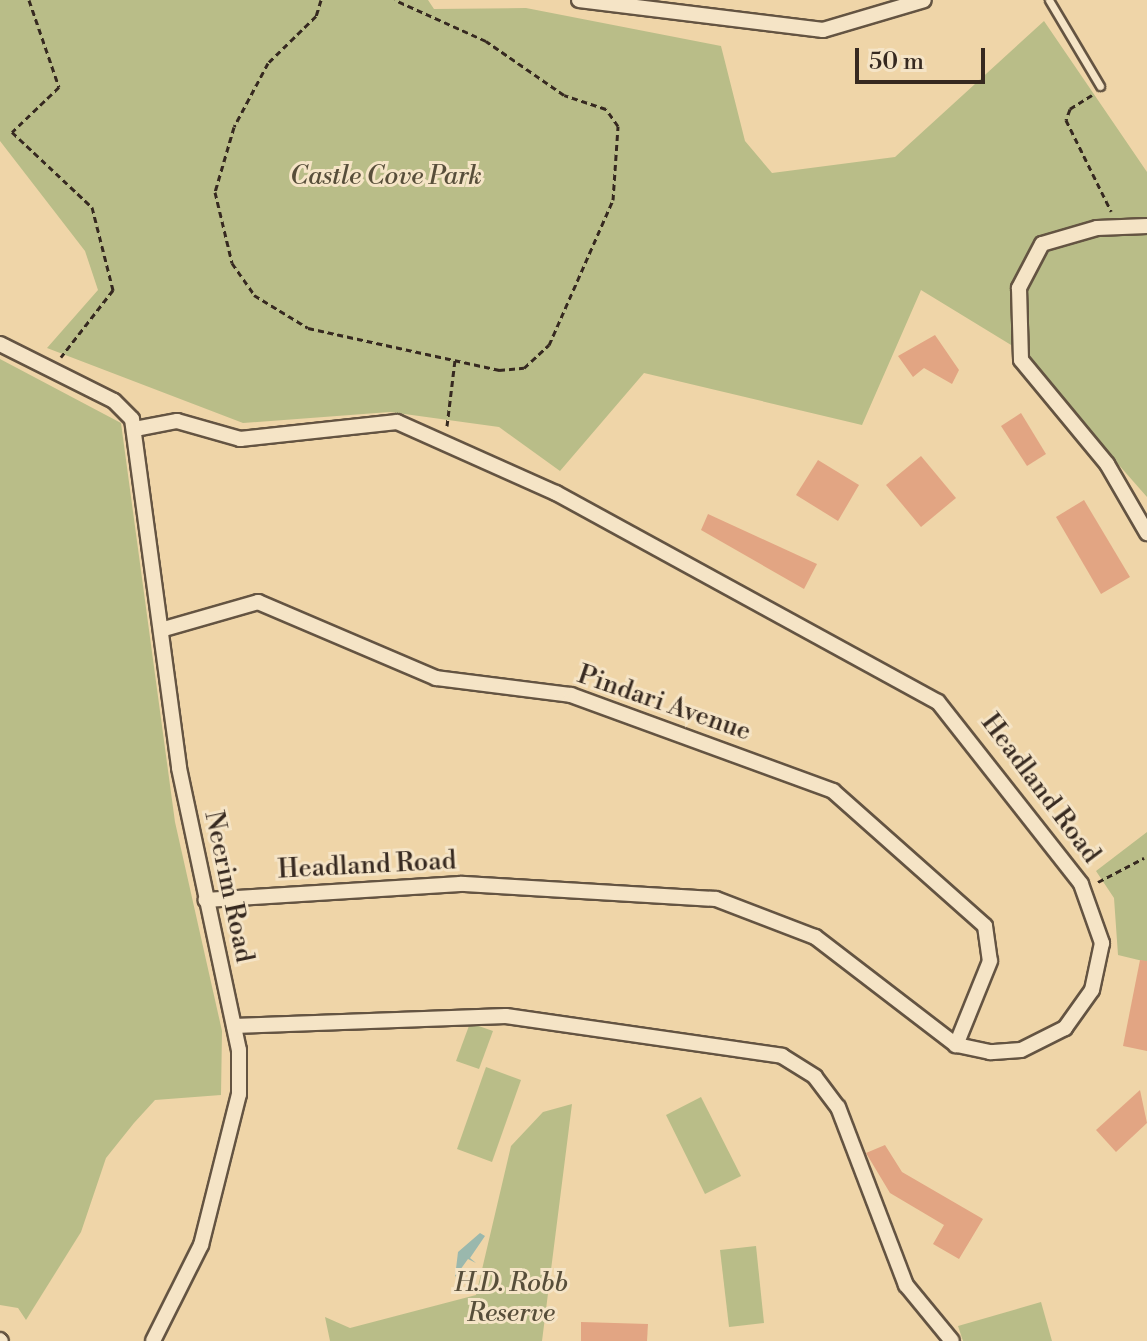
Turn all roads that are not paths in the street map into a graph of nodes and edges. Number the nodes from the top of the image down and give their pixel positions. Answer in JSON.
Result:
{"nodes":[{"id":1,"x":579,"y":0,"type":"edge"},
{"id":2,"x":924,"y":0,"type":"edge"},
{"id":3,"x":1049,"y":0,"type":"edge"},
{"id":4,"x":1100,"y":86,"type":"road end"},
{"id":5,"x":1147,"y":226,"type":"edge"},
{"id":6,"x":0,"y":344,"type":"edge"},
{"id":7,"x":135,"y":429,"type":"junction"},
{"id":8,"x":1147,"y":533,"type":"edge"},
{"id":9,"x":164,"y":629,"type":"junction"},
{"id":10,"x":206,"y":900,"type":"junction"},
{"id":11,"x":234,"y":1026,"type":"junction"},
{"id":12,"x":956,"y":1045,"type":"junction"},
{"id":13,"x":153,"y":1341,"type":"edge"},
{"id":14,"x":952,"y":1341,"type":"edge"}],
"edges":[{"from":1,"to":2,"type":"street"},
{"from":3,"to":4,"type":"lane"},
{"from":5,"to":8,"type":"street"},
{"from":6,"to":7,"type":"street"},
{"from":7,"to":9,"type":"street","name":"Neerim Road"},
{"from":7,"to":12,"type":"street","name":"Headland Road"},
{"from":9,"to":10,"type":"street","name":"Neerim Road"},
{"from":9,"to":12,"type":"street","name":"Pindari Avenue"},
{"from":10,"to":11,"type":"street","name":"Neerim Road"},
{"from":10,"to":12,"type":"street","name":"Headland Road"},
{"from":11,"to":13,"type":"street","name":"Neerim Road"},
{"from":11,"to":14,"type":"street"}]}
